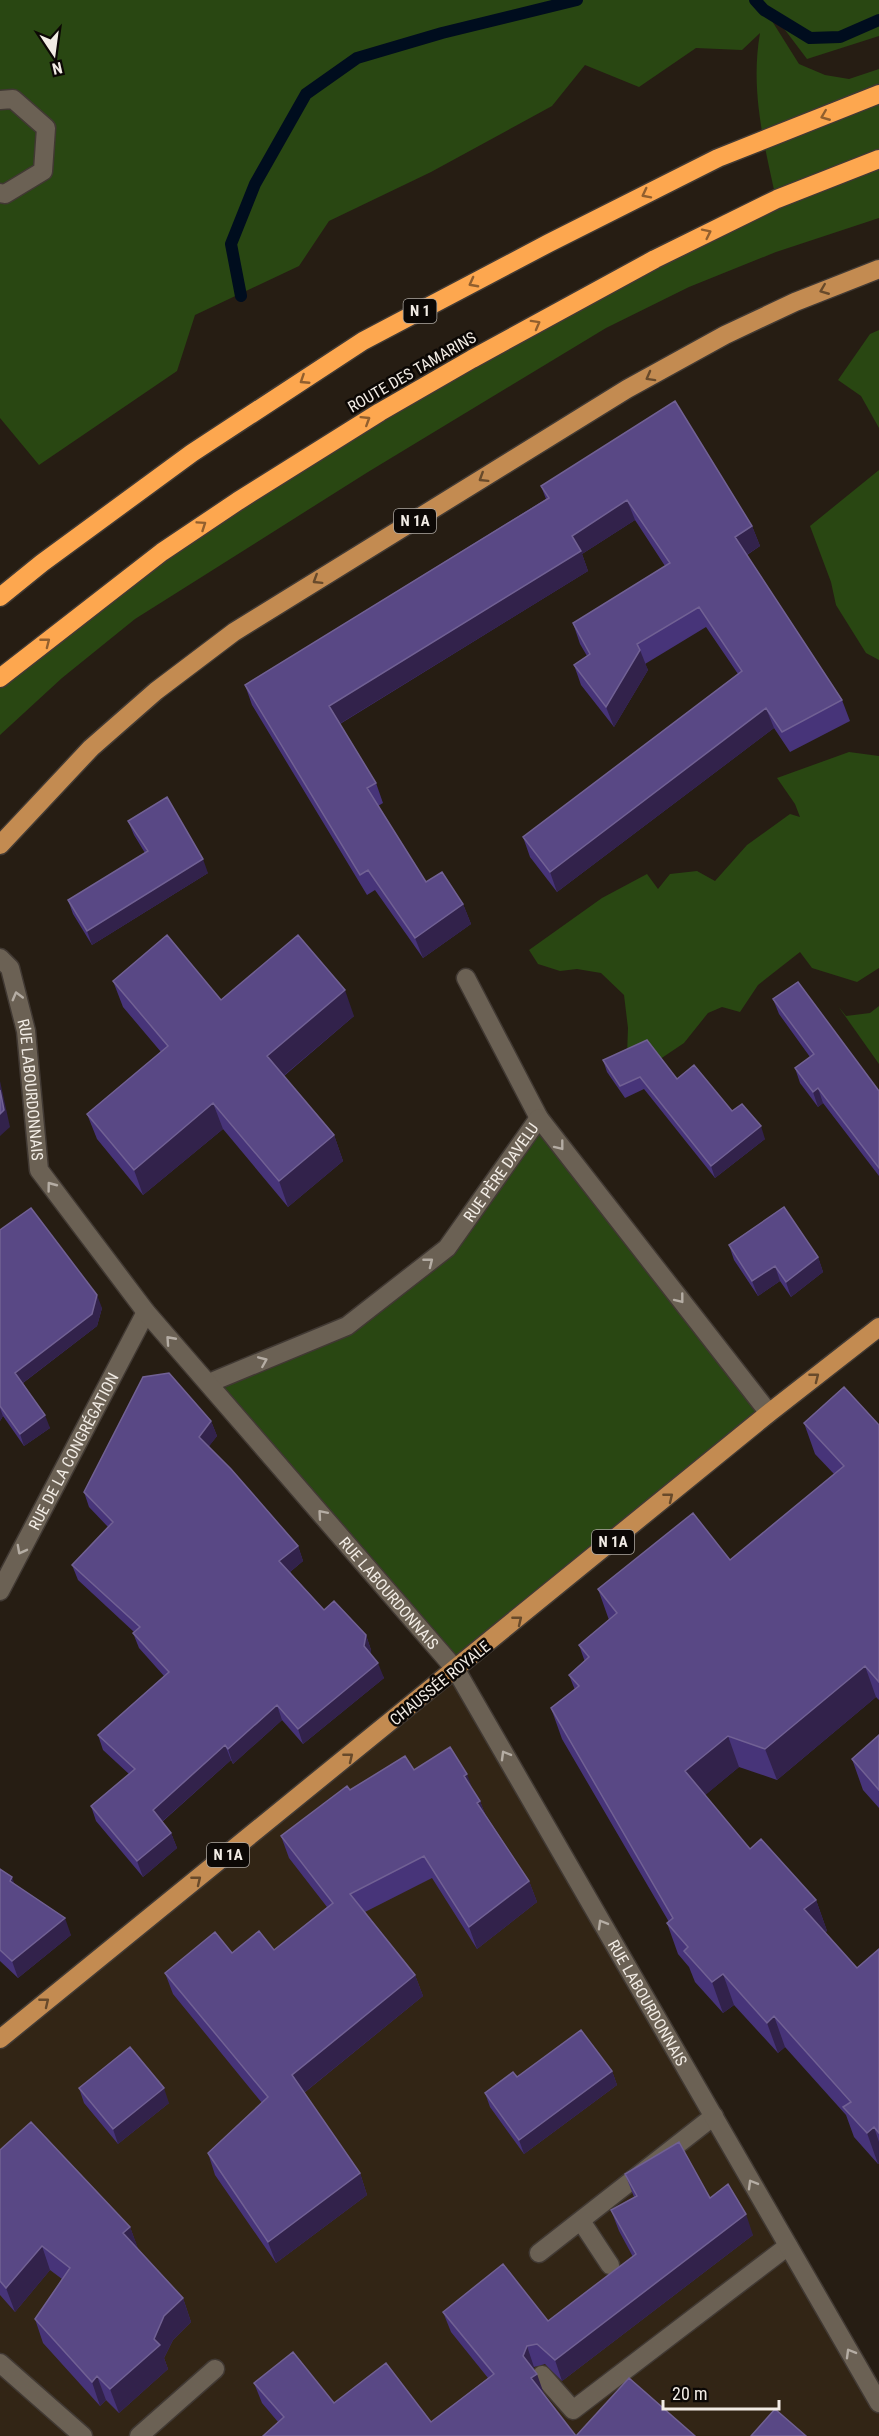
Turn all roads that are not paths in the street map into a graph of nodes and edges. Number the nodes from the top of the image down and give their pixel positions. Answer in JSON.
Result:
{"nodes":[{"id":1,"x":879,"y":94,"type":"edge"},
{"id":2,"x":0,"y":100,"type":"edge"},
{"id":3,"x":879,"y":159,"type":"edge"},
{"id":4,"x":0,"y":194,"type":"edge"},
{"id":5,"x":879,"y":269,"type":"edge"},
{"id":6,"x":0,"y":597,"type":"edge"},
{"id":7,"x":0,"y":678,"type":"edge"},
{"id":8,"x":0,"y":845,"type":"edge"},
{"id":9,"x":0,"y":958,"type":"edge"},
{"id":10,"x":466,"y":978,"type":"dead end"},
{"id":11,"x":539,"y":1119,"type":"junction"},
{"id":12,"x":146,"y":1312,"type":"junction"},
{"id":13,"x":879,"y":1327,"type":"edge"},
{"id":14,"x":209,"y":1383,"type":"junction"},
{"id":15,"x":769,"y":1413,"type":"junction"},
{"id":16,"x":0,"y":1591,"type":"edge"},
{"id":17,"x":456,"y":1670,"type":"junction"},
{"id":18,"x":0,"y":2039,"type":"edge"},
{"id":19,"x":714,"y":2116,"type":"junction"},
{"id":20,"x":580,"y":2221,"type":"junction"},
{"id":21,"x":788,"y":2246,"type":"junction"},
{"id":22,"x":539,"y":2253,"type":"dead end"},
{"id":23,"x":610,"y":2265,"type":"dead end"},
{"id":24,"x":0,"y":2363,"type":"edge"},
{"id":25,"x":215,"y":2369,"type":"dead end"},
{"id":26,"x":542,"y":2375,"type":"edge"},
{"id":27,"x":879,"y":2403,"type":"edge"},
{"id":28,"x":83,"y":2436,"type":"edge"},
{"id":29,"x":140,"y":2436,"type":"edge"}],
"edges":[{"from":1,"to":6,"type":"highway","number":"N 1","one_way":true},
{"from":2,"to":4,"type":"street"},
{"from":7,"to":3,"type":"highway","name":"ROUTE DES TAMARINS","one_way":true},
{"from":5,"to":8,"type":"main road","number":"N 1A","one_way":true},
{"from":12,"to":9,"type":"street","name":"RUE LABOURDONNAIS","one_way":true},
{"from":10,"to":11,"type":"street"},
{"from":14,"to":11,"type":"street","name":"RUE PÈRE DAVELU","one_way":true},
{"from":11,"to":15,"type":"street","name":"RUE PÈRE DAVELU","one_way":true},
{"from":14,"to":12,"type":"street","name":"RUE LABOURDONNAIS","one_way":true},
{"from":12,"to":16,"type":"street","name":"RUE DE LA CONGRÉGATION","one_way":true},
{"from":15,"to":13,"type":"main road","name":"CHAUSSÉE ROYALE","number":"N 1A","one_way":true},
{"from":17,"to":14,"type":"street","name":"RUE LABOURDONNAIS","one_way":true},
{"from":17,"to":15,"type":"main road","name":"CHAUSSÉE ROYALE","number":"N 1A","one_way":true},
{"from":18,"to":17,"type":"main road","name":"CHAUSSÉE ROYALE","number":"N 1A","one_way":true},
{"from":19,"to":17,"type":"street","name":"RUE LABOURDONNAIS","one_way":true},
{"from":19,"to":20,"type":"street"},
{"from":21,"to":19,"type":"street","name":"RUE LABOURDONNAIS","one_way":true},
{"from":20,"to":22,"type":"street"},
{"from":20,"to":23,"type":"street"},
{"from":21,"to":26,"type":"street"},
{"from":27,"to":21,"type":"street","name":"RUE LABOURDONNAIS","one_way":true},
{"from":24,"to":28,"type":"street"},
{"from":25,"to":29,"type":"street"}]}
